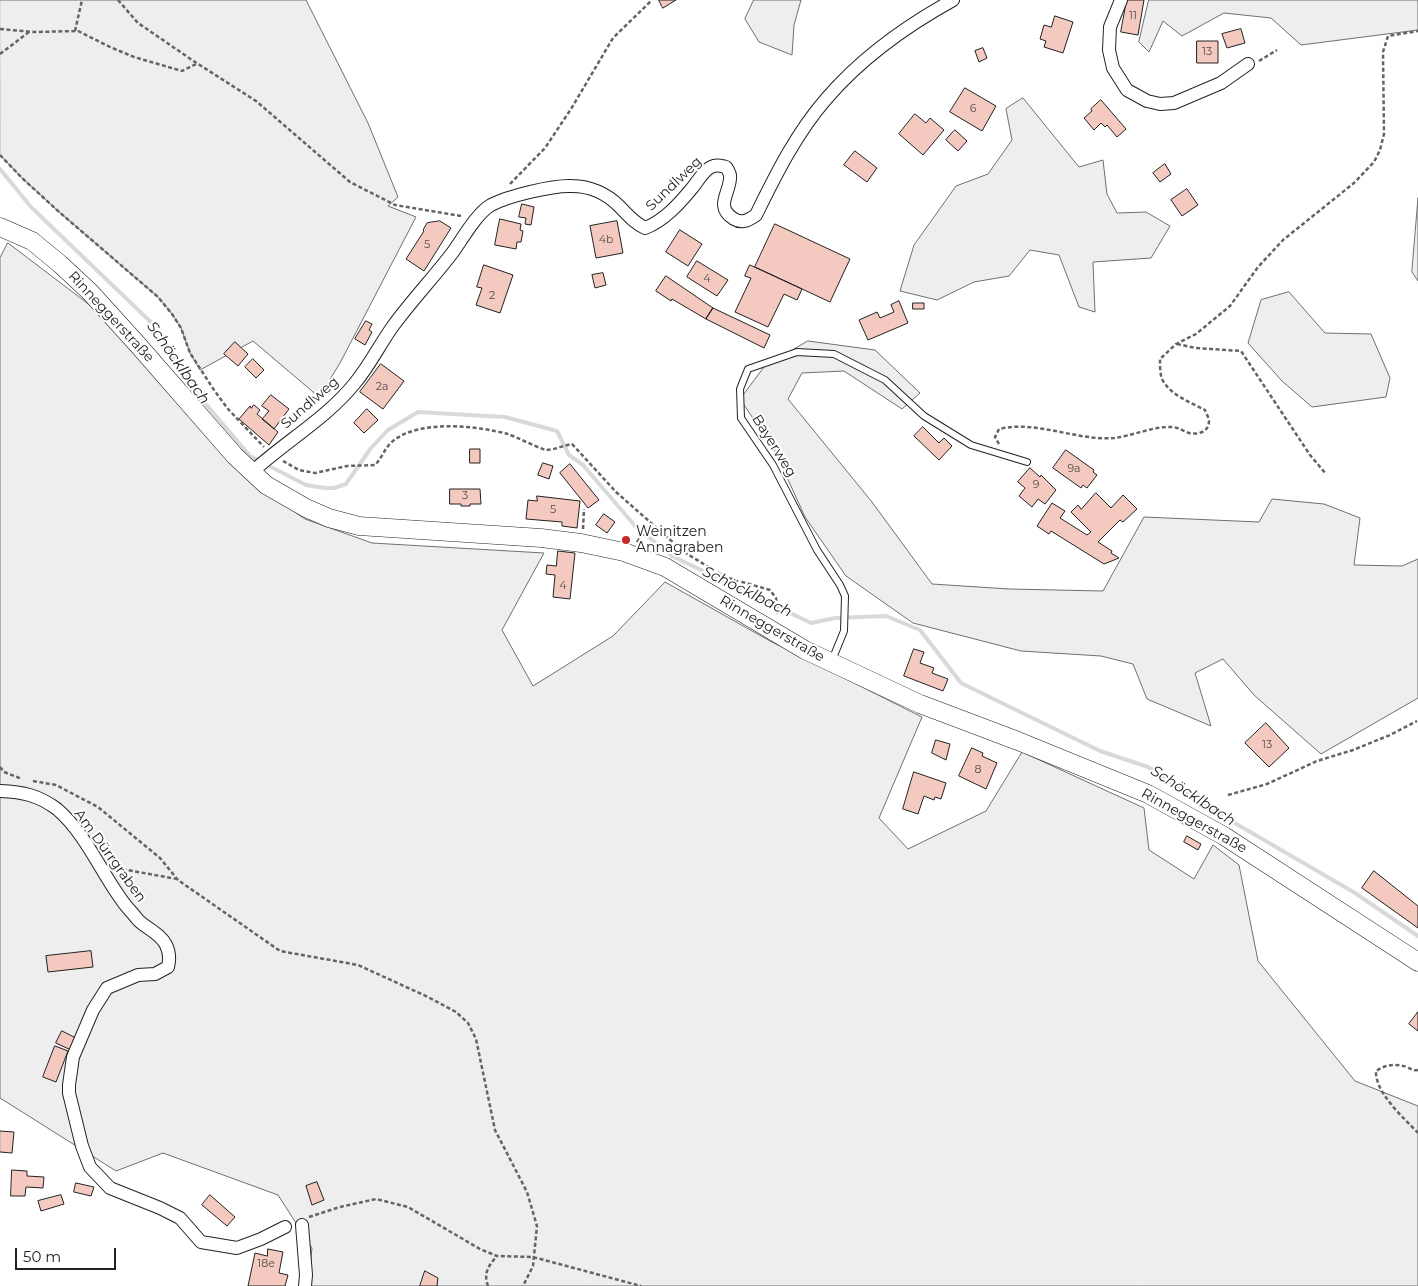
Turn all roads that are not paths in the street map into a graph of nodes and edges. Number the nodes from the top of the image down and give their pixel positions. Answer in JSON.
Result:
{"nodes":[{"id":1,"x":953,"y":0,"type":"edge"},
{"id":2,"x":1121,"y":0,"type":"edge"},
{"id":3,"x":1248,"y":64,"type":"road end"},
{"id":4,"x":0,"y":227,"type":"edge"},
{"id":5,"x":1027,"y":462,"type":"dead end"},
{"id":6,"x":252,"y":472,"type":"junction"},
{"id":7,"x":836,"y":653,"type":"dead end"},
{"id":8,"x":0,"y":791,"type":"edge"},
{"id":9,"x":1418,"y":962,"type":"edge"},
{"id":10,"x":304,"y":1221,"type":"road end"},
{"id":11,"x":285,"y":1227,"type":"dead end"},
{"id":12,"x":305,"y":1286,"type":"edge"}],
"edges":[{"from":1,"to":6,"type":"street","name":"Sundlweg"},
{"from":2,"to":3,"type":"street"},
{"from":4,"to":6,"type":"main road","name":"Rinneggerstraße"},
{"from":5,"to":7,"type":"lane","name":"Bayerweg"},
{"from":6,"to":9,"type":"main road","name":"Rinneggerstraße"},
{"from":8,"to":11,"type":"street","name":"Am Dürrgraben"},
{"from":10,"to":12,"type":"street"}]}
